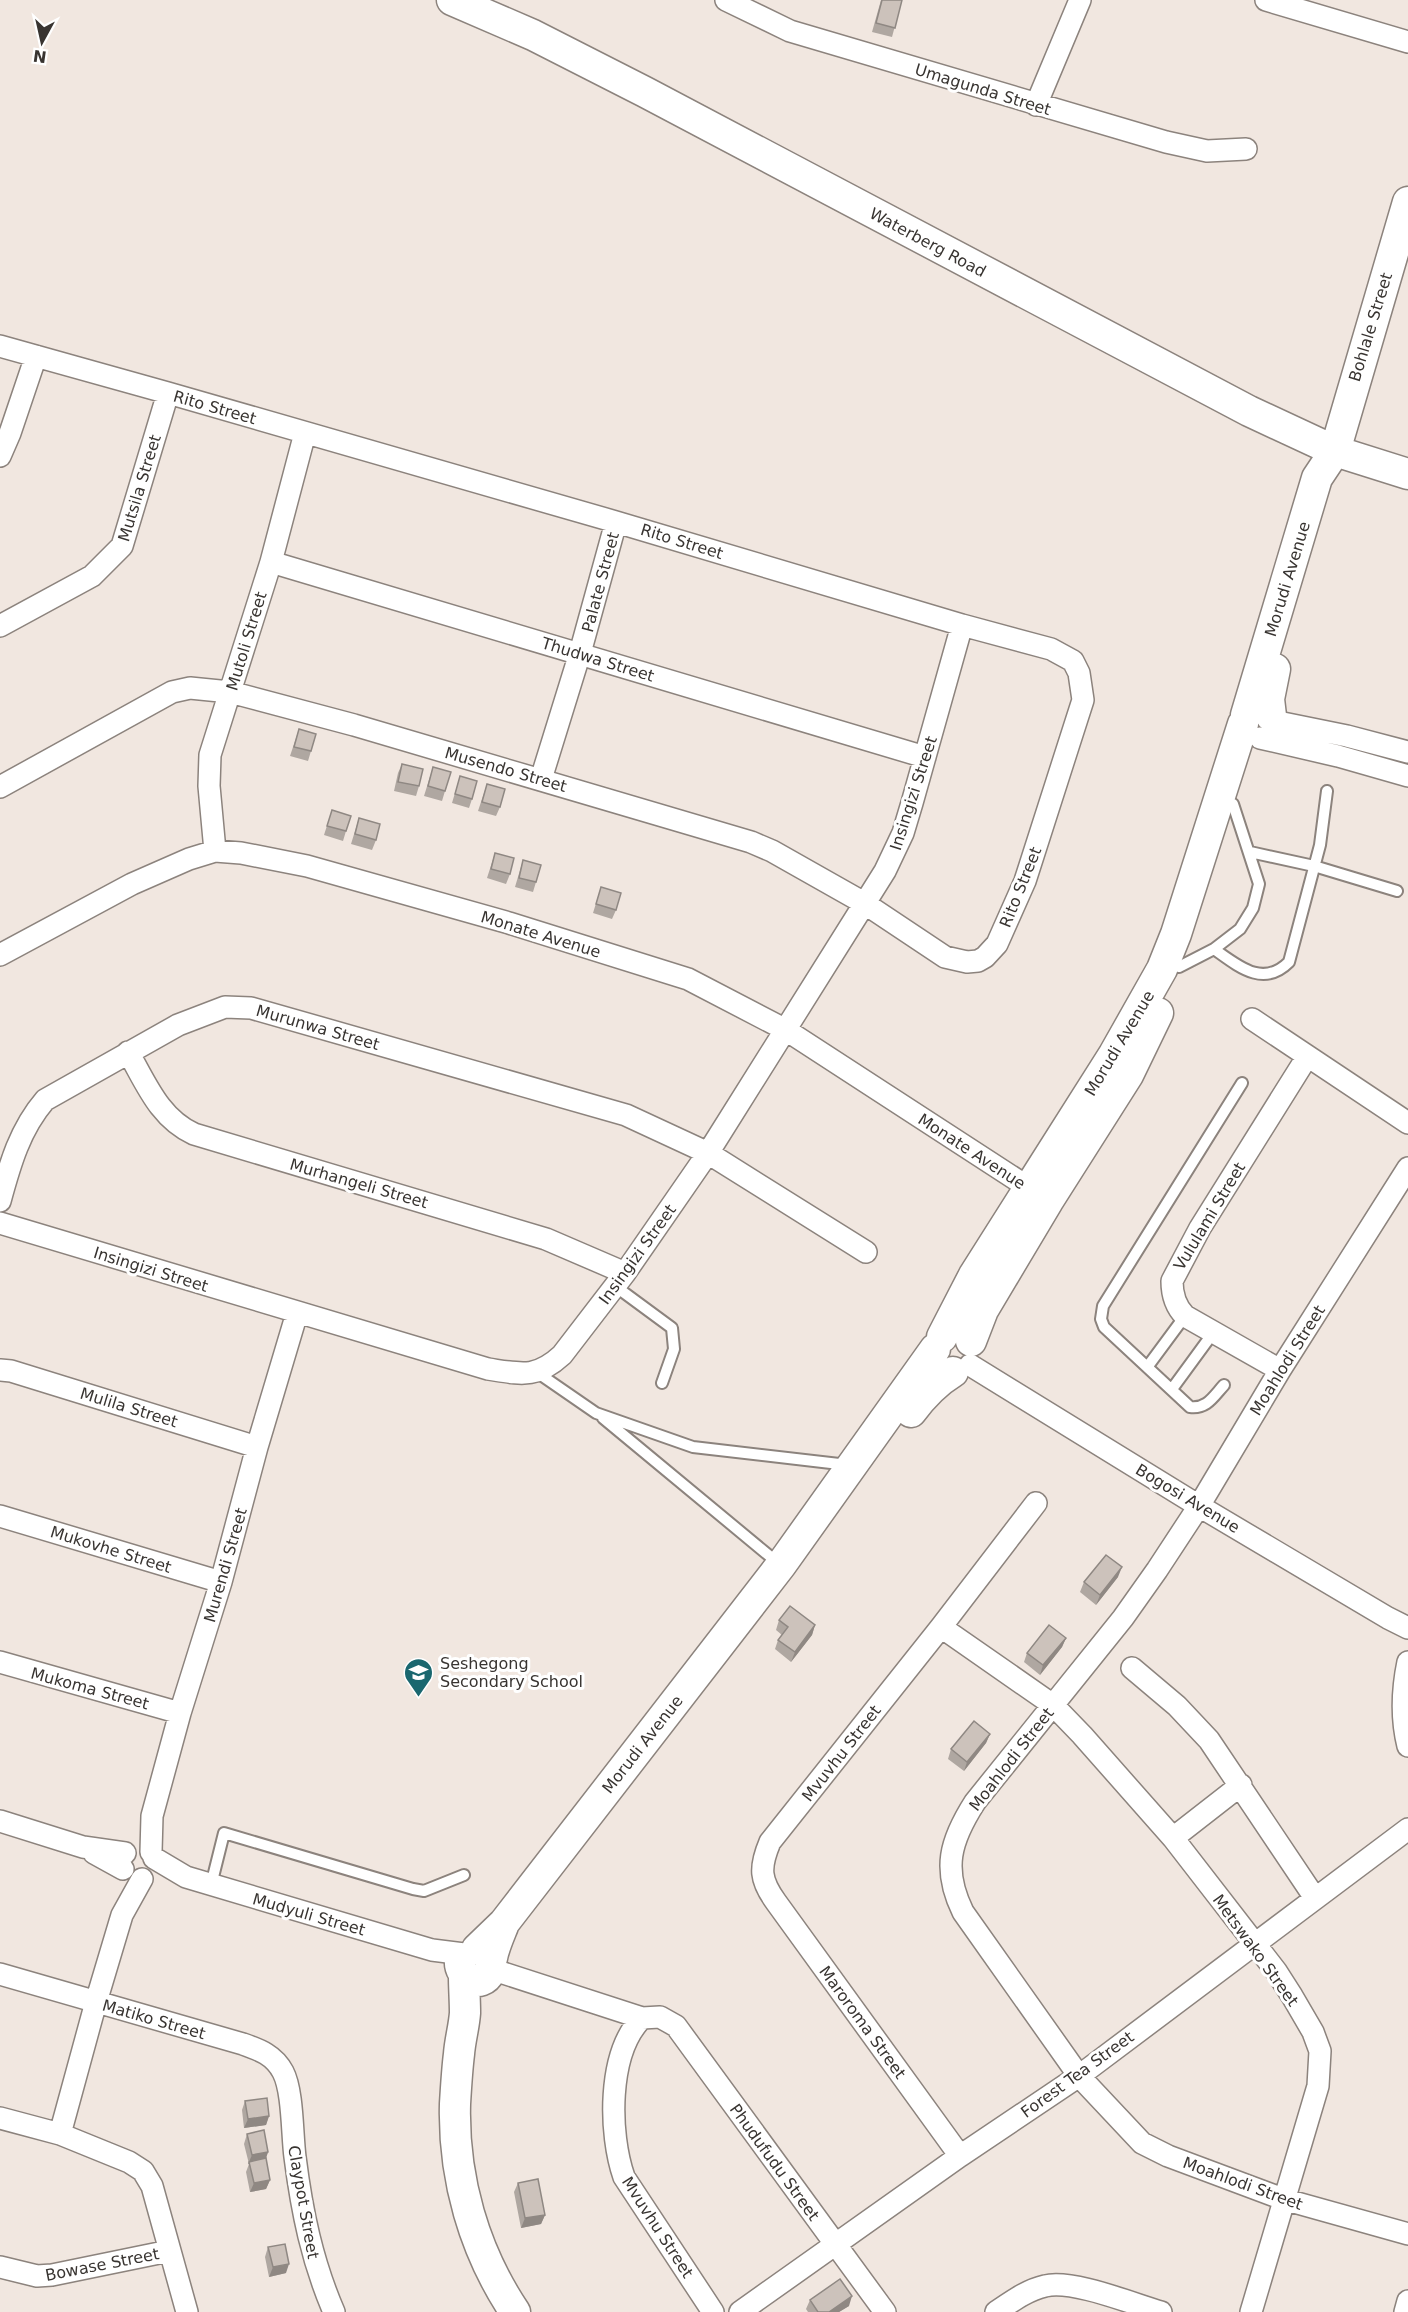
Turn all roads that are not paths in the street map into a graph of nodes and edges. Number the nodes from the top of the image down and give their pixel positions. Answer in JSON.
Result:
{"nodes":[{"id":1,"x":452,"y":0,"type":"edge"},
{"id":2,"x":726,"y":0,"type":"edge"},
{"id":3,"x":1080,"y":0,"type":"edge"},
{"id":4,"x":1266,"y":0,"type":"edge"},
{"id":5,"x":1408,"y":42,"type":"edge"},
{"id":6,"x":1036,"y":105,"type":"junction"},
{"id":7,"x":1246,"y":149,"type":"dead end"},
{"id":8,"x":1408,"y":202,"type":"edge"},
{"id":9,"x":0,"y":346,"type":"edge"},
{"id":10,"x":36,"y":356,"type":"junction"},
{"id":11,"x":168,"y":393,"type":"junction"},
{"id":12,"x":305,"y":433,"type":"junction"},
{"id":13,"x":1335,"y":451,"type":"junction"},
{"id":14,"x":0,"y":456,"type":"edge"},
{"id":15,"x":1408,"y":474,"type":"edge"},
{"id":16,"x":1327,"y":481,"type":"joint"},
{"id":17,"x":616,"y":522,"type":"junction"},
{"id":18,"x":271,"y":562,"type":"junction"},
{"id":19,"x":962,"y":625,"type":"junction"},
{"id":20,"x":0,"y":626,"type":"edge"},
{"id":21,"x":580,"y":653,"type":"junction"},
{"id":22,"x":230,"y":692,"type":"junction"},
{"id":23,"x":1258,"y":723,"type":"junction"},
{"id":24,"x":1408,"y":752,"type":"edge"},
{"id":25,"x":925,"y":757,"type":"junction"},
{"id":26,"x":1408,"y":776,"type":"edge"},
{"id":27,"x":541,"y":779,"type":"junction"},
{"id":28,"x":0,"y":787,"type":"edge"},
{"id":29,"x":1327,"y":791,"type":"dead end"},
{"id":30,"x":1233,"y":804,"type":"junction"},
{"id":31,"x":215,"y":851,"type":"junction"},
{"id":32,"x":1250,"y":852,"type":"junction"},
{"id":33,"x":1314,"y":866,"type":"junction"},
{"id":34,"x":1397,"y":891,"type":"dead end"},
{"id":35,"x":864,"y":903,"type":"junction"},
{"id":36,"x":997,"y":944,"type":"joint"},
{"id":37,"x":1214,"y":950,"type":"junction"},
{"id":38,"x":0,"y":955,"type":"edge"},
{"id":39,"x":1179,"y":966,"type":"junction"},
{"id":40,"x":1252,"y":1019,"type":"dead end"},
{"id":41,"x":786,"y":1030,"type":"junction"},
{"id":42,"x":128,"y":1052,"type":"junction"},
{"id":43,"x":1307,"y":1056,"type":"junction"},
{"id":44,"x":1242,"y":1083,"type":"dead end"},
{"id":45,"x":1408,"y":1123,"type":"edge"},
{"id":46,"x":708,"y":1154,"type":"junction"},
{"id":47,"x":1408,"y":1168,"type":"edge"},
{"id":48,"x":1038,"y":1194,"type":"junction"},
{"id":49,"x":0,"y":1201,"type":"edge"},
{"id":50,"x":0,"y":1223,"type":"edge"},
{"id":51,"x":866,"y":1252,"type":"dead end"},
{"id":52,"x":620,"y":1279,"type":"junction"},
{"id":53,"x":297,"y":1313,"type":"junction"},
{"id":54,"x":1185,"y":1316,"type":"junction"},
{"id":55,"x":1213,"y":1333,"type":"junction"},
{"id":56,"x":938,"y":1343,"type":"junction"},
{"id":57,"x":964,"y":1359,"type":"junction"},
{"id":58,"x":1148,"y":1366,"type":"junction"},
{"id":59,"x":0,"y":1370,"type":"edge"},
{"id":60,"x":1280,"y":1370,"type":"junction"},
{"id":61,"x":538,"y":1373,"type":"junction"},
{"id":62,"x":662,"y":1383,"type":"dead end"},
{"id":63,"x":1224,"y":1384,"type":"dead end"},
{"id":64,"x":1172,"y":1389,"type":"junction"},
{"id":65,"x":596,"y":1413,"type":"junction"},
{"id":66,"x":257,"y":1447,"type":"junction"},
{"id":67,"x":852,"y":1466,"type":"junction"},
{"id":68,"x":1036,"y":1503,"type":"dead end"},
{"id":69,"x":1199,"y":1506,"type":"junction"},
{"id":70,"x":0,"y":1516,"type":"edge"},
{"id":71,"x":781,"y":1565,"type":"junction"},
{"id":72,"x":221,"y":1582,"type":"junction"},
{"id":73,"x":941,"y":1627,"type":"junction"},
{"id":74,"x":1408,"y":1628,"type":"edge"},
{"id":75,"x":0,"y":1662,"type":"edge"},
{"id":76,"x":1408,"y":1662,"type":"edge"},
{"id":77,"x":1132,"y":1668,"type":"dead end"},
{"id":78,"x":1053,"y":1705,"type":"junction"},
{"id":79,"x":180,"y":1713,"type":"junction"},
{"id":80,"x":1408,"y":1746,"type":"edge"},
{"id":81,"x":1241,"y":1785,"type":"junction"},
{"id":82,"x":0,"y":1821,"type":"edge"},
{"id":83,"x":1408,"y":1828,"type":"edge"},
{"id":84,"x":1173,"y":1838,"type":"junction"},
{"id":85,"x":138,"y":1864,"type":"junction"},
{"id":86,"x":464,"y":1875,"type":"dead end"},
{"id":87,"x":211,"y":1885,"type":"junction"},
{"id":88,"x":766,"y":1888,"type":"joint"},
{"id":89,"x":1315,"y":1898,"type":"junction"},
{"id":90,"x":1254,"y":1943,"type":"junction"},
{"id":91,"x":475,"y":1965,"type":"junction"},
{"id":92,"x":0,"y":1974,"type":"edge"},
{"id":93,"x":96,"y":2002,"type":"junction"},
{"id":94,"x":651,"y":2018,"type":"junction"},
{"id":95,"x":1079,"y":2076,"type":"junction"},
{"id":96,"x":288,"y":2088,"type":"joint"},
{"id":97,"x":0,"y":2118,"type":"edge"},
{"id":98,"x":60,"y":2134,"type":"junction"},
{"id":99,"x":960,"y":2156,"type":"junction"},
{"id":100,"x":1283,"y":2199,"type":"junction"},
{"id":101,"x":1408,"y":2234,"type":"edge"},
{"id":102,"x":835,"y":2245,"type":"junction"},
{"id":103,"x":169,"y":2251,"type":"junction"},
{"id":104,"x":0,"y":2267,"type":"edge"},
{"id":105,"x":1408,"y":2301,"type":"edge"},
{"id":106,"x":187,"y":2312,"type":"edge"},
{"id":107,"x":334,"y":2312,"type":"edge"},
{"id":108,"x":515,"y":2312,"type":"edge"},
{"id":109,"x":713,"y":2312,"type":"edge"},
{"id":110,"x":741,"y":2312,"type":"edge"},
{"id":111,"x":885,"y":2312,"type":"edge"},
{"id":112,"x":996,"y":2312,"type":"edge"},
{"id":113,"x":1161,"y":2312,"type":"edge"},
{"id":114,"x":1251,"y":2312,"type":"edge"},
{"id":115,"x":1405,"y":2312,"type":"edge"}],
"edges":[{"from":1,"to":13,"type":"street","name":"Waterberg Road"},
{"from":2,"to":6,"type":"street","name":"Umagunda Street"},
{"from":3,"to":6,"type":"street"},
{"from":4,"to":5,"type":"street"},
{"from":6,"to":7,"type":"street","name":"Umagunda Street"},
{"from":8,"to":13,"type":"street","name":"Bohlale Street"},
{"from":9,"to":10,"type":"street","name":"Rito Street"},
{"from":10,"to":11,"type":"street","name":"Rito Street"},
{"from":10,"to":14,"type":"street"},
{"from":11,"to":12,"type":"street","name":"Rito Street"},
{"from":11,"to":20,"type":"street","name":"Mutsila Street"},
{"from":12,"to":17,"type":"street","name":"Rito Street"},
{"from":12,"to":18,"type":"street","name":"Mutoli Street"},
{"from":13,"to":15,"type":"street","name":"Waterberg Road"},
{"from":13,"to":16,"type":"street","name":"Bohlale Street"},
{"from":16,"to":23,"type":"street","name":"Morudi Avenue"},
{"from":17,"to":19,"type":"street","name":"Rito Street"},
{"from":17,"to":21,"type":"street","name":"Palate Street"},
{"from":18,"to":21,"type":"street","name":"Thudwa Street"},
{"from":18,"to":22,"type":"street","name":"Mutoli Street"},
{"from":19,"to":25,"type":"street","name":"Insingizi Street"},
{"from":19,"to":36,"type":"street","name":"Rito Street"},
{"from":21,"to":25,"type":"street","name":"Thudwa Street"},
{"from":21,"to":27,"type":"street","name":"Palate Street"},
{"from":22,"to":27,"type":"street","name":"Musendo Street"},
{"from":22,"to":28,"type":"street","name":"Musendo Street"},
{"from":22,"to":31,"type":"street","name":"Mutoli Street"},
{"from":23,"to":24,"type":"street"},
{"from":23,"to":26,"type":"street"},
{"from":23,"to":30,"type":"street","name":"Morudi Avenue"},
{"from":23,"to":48,"type":"street","name":"Morudi Avenue"},
{"from":25,"to":35,"type":"street","name":"Insingizi Street"},
{"from":27,"to":35,"type":"street","name":"Musendo Street"},
{"from":29,"to":33,"type":"lane"},
{"from":30,"to":32,"type":"lane"},
{"from":30,"to":39,"type":"street","name":"Morudi Avenue"},
{"from":31,"to":38,"type":"street","name":"Monate Avenue"},
{"from":31,"to":41,"type":"street","name":"Monate Avenue"},
{"from":32,"to":33,"type":"lane"},
{"from":32,"to":37,"type":"lane"},
{"from":33,"to":34,"type":"lane"},
{"from":33,"to":37,"type":"lane"},
{"from":35,"to":36,"type":"street","name":"Musendo Street"},
{"from":35,"to":41,"type":"street","name":"Insingizi Street"},
{"from":37,"to":39,"type":"lane"},
{"from":39,"to":48,"type":"street","name":"Morudi Avenue"},
{"from":40,"to":43,"type":"street"},
{"from":41,"to":46,"type":"street","name":"Insingizi Street"},
{"from":41,"to":48,"type":"street","name":"Monate Avenue"},
{"from":42,"to":46,"type":"street","name":"Murunwa Street"},
{"from":42,"to":49,"type":"street","name":"Murunwa Street"},
{"from":42,"to":52,"type":"street","name":"Murhangeli Street"},
{"from":43,"to":45,"type":"street"},
{"from":43,"to":54,"type":"street","name":"Vululami Street"},
{"from":44,"to":58,"type":"lane"},
{"from":46,"to":51,"type":"street","name":"Murunwa Street"},
{"from":46,"to":52,"type":"street","name":"Insingizi Street"},
{"from":47,"to":60,"type":"street","name":"Moahlodi Street"},
{"from":48,"to":56,"type":"street","name":"Morudi Avenue"},
{"from":48,"to":57,"type":"street","name":"Morudi Avenue"},
{"from":50,"to":53,"type":"street","name":"Insingizi Street"},
{"from":52,"to":61,"type":"street","name":"Insingizi Street"},
{"from":52,"to":62,"type":"lane"},
{"from":53,"to":61,"type":"street","name":"Insingizi Street"},
{"from":53,"to":66,"type":"street","name":"Murendi Street"},
{"from":54,"to":55,"type":"street"},
{"from":54,"to":58,"type":"lane"},
{"from":55,"to":60,"type":"street"},
{"from":55,"to":64,"type":"lane"},
{"from":56,"to":57,"type":"street"},
{"from":56,"to":67,"type":"street","name":"Morudi Avenue"},
{"from":57,"to":69,"type":"street","name":"Bogosi Avenue"},
{"from":57,"to":71,"type":"street","name":"Morudi Avenue"},
{"from":58,"to":64,"type":"lane"},
{"from":59,"to":66,"type":"street","name":"Mulila Street"},
{"from":60,"to":69,"type":"street","name":"Moahlodi Street"},
{"from":61,"to":65,"type":"lane"},
{"from":63,"to":64,"type":"lane"},
{"from":65,"to":67,"type":"lane"},
{"from":65,"to":71,"type":"lane"},
{"from":66,"to":72,"type":"street","name":"Murendi Street"},
{"from":67,"to":71,"type":"street","name":"Morudi Avenue"},
{"from":68,"to":73,"type":"street","name":"Mvuvhu Street"},
{"from":69,"to":74,"type":"street","name":"Bogosi Avenue"},
{"from":69,"to":78,"type":"street","name":"Moahlodi Street"},
{"from":70,"to":72,"type":"street","name":"Mukovhe Street"},
{"from":71,"to":91,"type":"street","name":"Morudi Avenue"},
{"from":72,"to":79,"type":"street","name":"Murendi Street"},
{"from":73,"to":78,"type":"street"},
{"from":73,"to":88,"type":"street","name":"Mvuvhu Street"},
{"from":75,"to":79,"type":"street","name":"Mukoma Street"},
{"from":76,"to":80,"type":"street"},
{"from":77,"to":81,"type":"street"},
{"from":78,"to":84,"type":"street","name":"Metswako Street"},
{"from":78,"to":95,"type":"street","name":"Moahlodi Street"},
{"from":79,"to":85,"type":"street","name":"Murendi Street"},
{"from":81,"to":84,"type":"street"},
{"from":81,"to":89,"type":"street"},
{"from":82,"to":85,"type":"street","name":"Mudyuli Street"},
{"from":83,"to":89,"type":"street","name":"Forest Tea Street"},
{"from":84,"to":90,"type":"street","name":"Metswako Street"},
{"from":85,"to":87,"type":"street","name":"Mudyuli Street"},
{"from":85,"to":93,"type":"street","name":"Murendi Street"},
{"from":86,"to":87,"type":"lane"},
{"from":87,"to":91,"type":"street","name":"Mudyuli Street"},
{"from":88,"to":99,"type":"street","name":"Maroroma Street"},
{"from":89,"to":90,"type":"street","name":"Forest Tea Street"},
{"from":90,"to":95,"type":"street","name":"Forest Tea Street"},
{"from":90,"to":100,"type":"street","name":"Metswako Street"},
{"from":91,"to":94,"type":"street","name":"Mudyuli Street"},
{"from":91,"to":108,"type":"street","name":"Morudi Avenue"},
{"from":92,"to":93,"type":"street","name":"Matiko Street"},
{"from":93,"to":96,"type":"street","name":"Matiko Street"},
{"from":93,"to":98,"type":"street","name":"Murendi Street"},
{"from":94,"to":102,"type":"street","name":"Phudufudu Street"},
{"from":94,"to":109,"type":"street","name":"Mvuvhu Street"},
{"from":95,"to":99,"type":"street","name":"Forest Tea Street"},
{"from":95,"to":100,"type":"street","name":"Moahlodi Street"},
{"from":96,"to":107,"type":"street","name":"Claypot Street"},
{"from":97,"to":98,"type":"street"},
{"from":98,"to":103,"type":"street"},
{"from":99,"to":102,"type":"street","name":"Forest Tea Street"},
{"from":100,"to":101,"type":"street","name":"Moahlodi Street"},
{"from":100,"to":114,"type":"street","name":"Metswako Street"},
{"from":102,"to":110,"type":"street","name":"Forest Tea Street"},
{"from":102,"to":111,"type":"street","name":"Phudufudu Street"},
{"from":103,"to":104,"type":"street","name":"Bowase Street"},
{"from":103,"to":106,"type":"street"},
{"from":105,"to":115,"type":"street"},
{"from":112,"to":113,"type":"street"}]}
